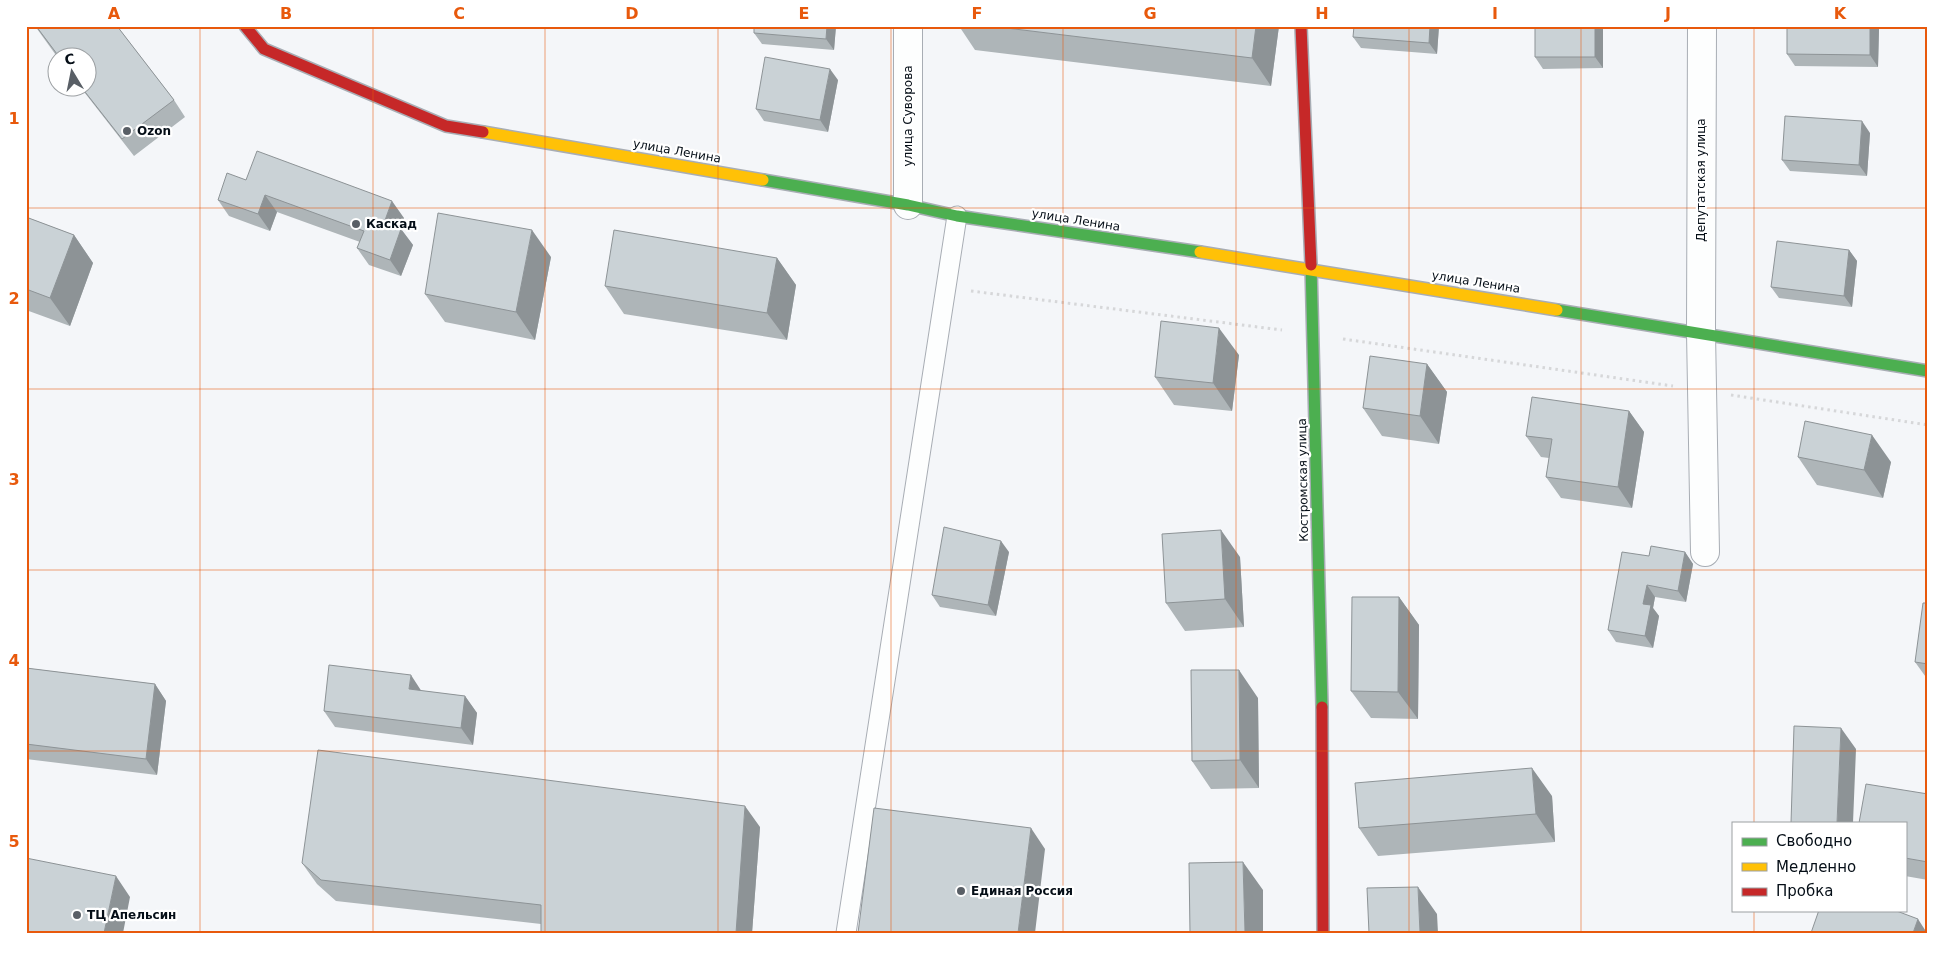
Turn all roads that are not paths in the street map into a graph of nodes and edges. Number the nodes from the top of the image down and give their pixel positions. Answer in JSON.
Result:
{"nodes":[{"id":1,"x":245,"y":26,"type":"edge"},
{"id":2,"x":908,"y":26,"type":"edge"},
{"id":3,"x":1301,"y":26,"type":"edge"},
{"id":4,"x":1702,"y":26,"type":"edge"},
{"id":5,"x":908,"y":205,"type":"junction"},
{"id":6,"x":956,"y":216,"type":"junction"},
{"id":7,"x":1312,"y":269,"type":"junction"},
{"id":8,"x":1701,"y":333,"type":"junction"},
{"id":9,"x":1928,"y":371,"type":"edge"},
{"id":10,"x":1705,"y":552,"type":"dead end"},
{"id":11,"x":846,"y":933,"type":"edge"},
{"id":12,"x":1322,"y":933,"type":"edge"}],
"edges":[{"from":1,"to":5,"type":"street","name":"улица Ленина"},
{"from":2,"to":5,"type":"street","name":"улица Суворова"},
{"from":3,"to":7,"type":"street","name":"Костромская улица"},
{"from":4,"to":8,"type":"street","name":"Депутатская улица"},
{"from":5,"to":6,"type":"street","name":"улица Ленина"},
{"from":6,"to":7,"type":"street","name":"улица Ленина"},
{"from":6,"to":11,"type":"lane"},
{"from":7,"to":8,"type":"street","name":"улица Ленина"},
{"from":7,"to":12,"type":"street","name":"Костромская улица"},
{"from":8,"to":9,"type":"street","name":"улица Ленина"},
{"from":8,"to":10,"type":"street","name":"Депутатская улица"}]}
